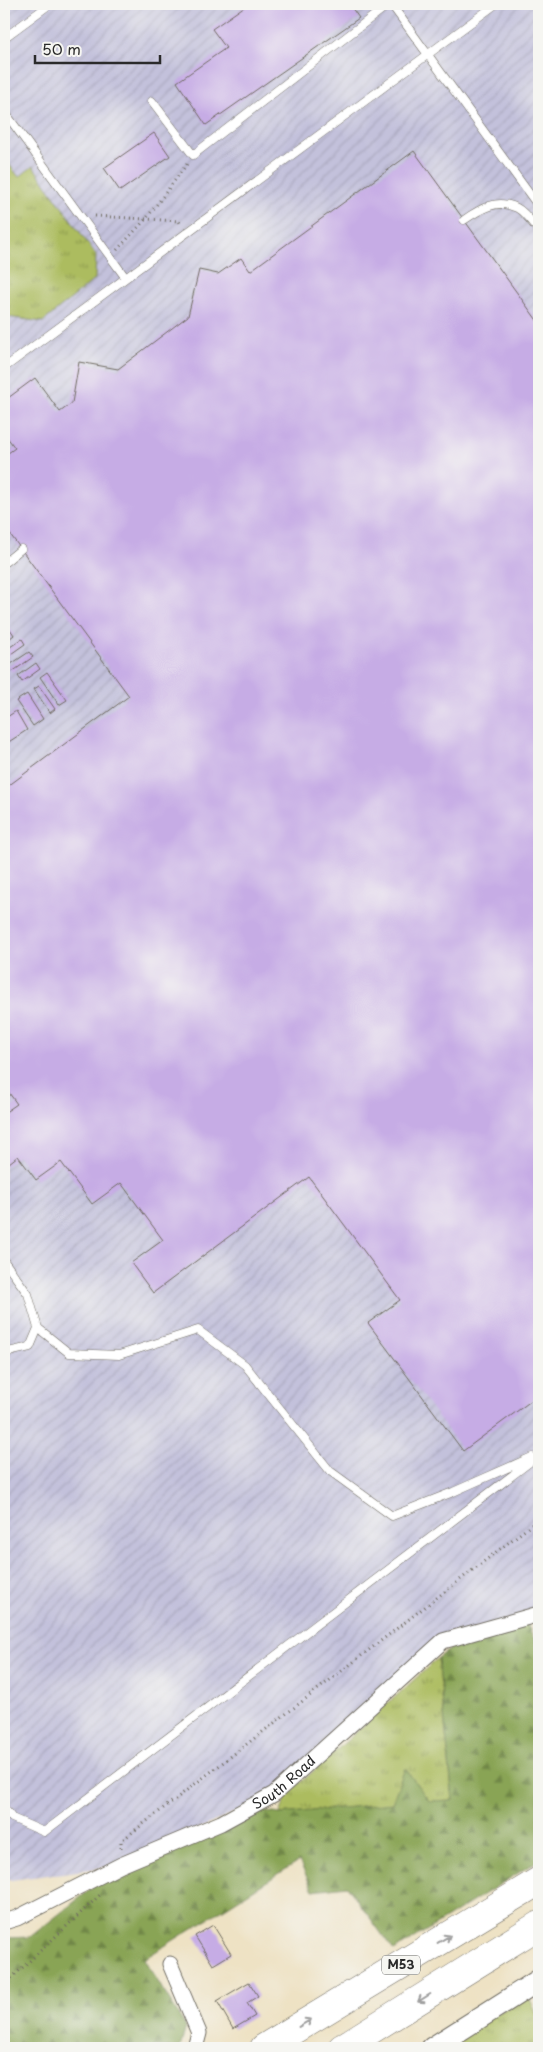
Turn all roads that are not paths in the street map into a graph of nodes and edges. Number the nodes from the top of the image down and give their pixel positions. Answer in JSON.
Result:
{"nodes":[{"id":1,"x":50,"y":4,"type":"edge"},
{"id":2,"x":390,"y":4,"type":"edge"},
{"id":3,"x":496,"y":4,"type":"edge"},
{"id":4,"x":537,"y":4,"type":"edge"},
{"id":5,"x":539,"y":8,"type":"edge"},
{"id":6,"x":4,"y":38,"type":"edge"},
{"id":7,"x":429,"y":54,"type":"junction"},
{"id":8,"x":152,"y":101,"type":"dead end"},
{"id":9,"x":4,"y":111,"type":"edge"},
{"id":10,"x":539,"y":206,"type":"edge"},
{"id":11,"x":464,"y":220,"type":"dead end"},
{"id":12,"x":539,"y":231,"type":"edge"},
{"id":13,"x":126,"y":278,"type":"junction"},
{"id":14,"x":4,"y":368,"type":"edge"},
{"id":15,"x":21,"y":549,"type":"dead end"},
{"id":16,"x":4,"y":562,"type":"edge"},
{"id":17,"x":4,"y":1261,"type":"edge"},
{"id":18,"x":38,"y":1328,"type":"junction"},
{"id":19,"x":4,"y":1353,"type":"edge"},
{"id":20,"x":539,"y":1454,"type":"edge"},
{"id":21,"x":539,"y":1614,"type":"edge"},
{"id":22,"x":4,"y":1808,"type":"edge"},
{"id":23,"x":539,"y":1881,"type":"edge"},
{"id":24,"x":4,"y":1922,"type":"edge"},
{"id":25,"x":539,"y":1925,"type":"edge"},
{"id":26,"x":170,"y":1964,"type":"dead end"},
{"id":27,"x":539,"y":1980,"type":"edge"},
{"id":28,"x":195,"y":2048,"type":"edge"},
{"id":29,"x":264,"y":2048,"type":"edge"},
{"id":30,"x":342,"y":2048,"type":"edge"},
{"id":31,"x":432,"y":2048,"type":"edge"}],
"edges":[{"from":1,"to":6,"type":"lane"},
{"from":2,"to":7,"type":"lane"},
{"from":2,"to":8,"type":"lane"},
{"from":3,"to":7,"type":"lane"},
{"from":4,"to":5,"type":"lane"},
{"from":7,"to":10,"type":"lane"},
{"from":7,"to":13,"type":"lane"},
{"from":9,"to":13,"type":"lane"},
{"from":11,"to":12,"type":"lane"},
{"from":13,"to":14,"type":"lane"},
{"from":15,"to":16,"type":"lane"},
{"from":17,"to":18,"type":"lane"},
{"from":18,"to":19,"type":"lane"},
{"from":18,"to":20,"type":"lane"},
{"from":20,"to":22,"type":"lane"},
{"from":21,"to":24,"type":"street","name":"South Road"},
{"from":29,"to":23,"type":"highway","number":"M53","one_way":true},
{"from":25,"to":30,"type":"highway","one_way":true},
{"from":26,"to":28,"type":"street"},
{"from":27,"to":31,"type":"main road"}]}
